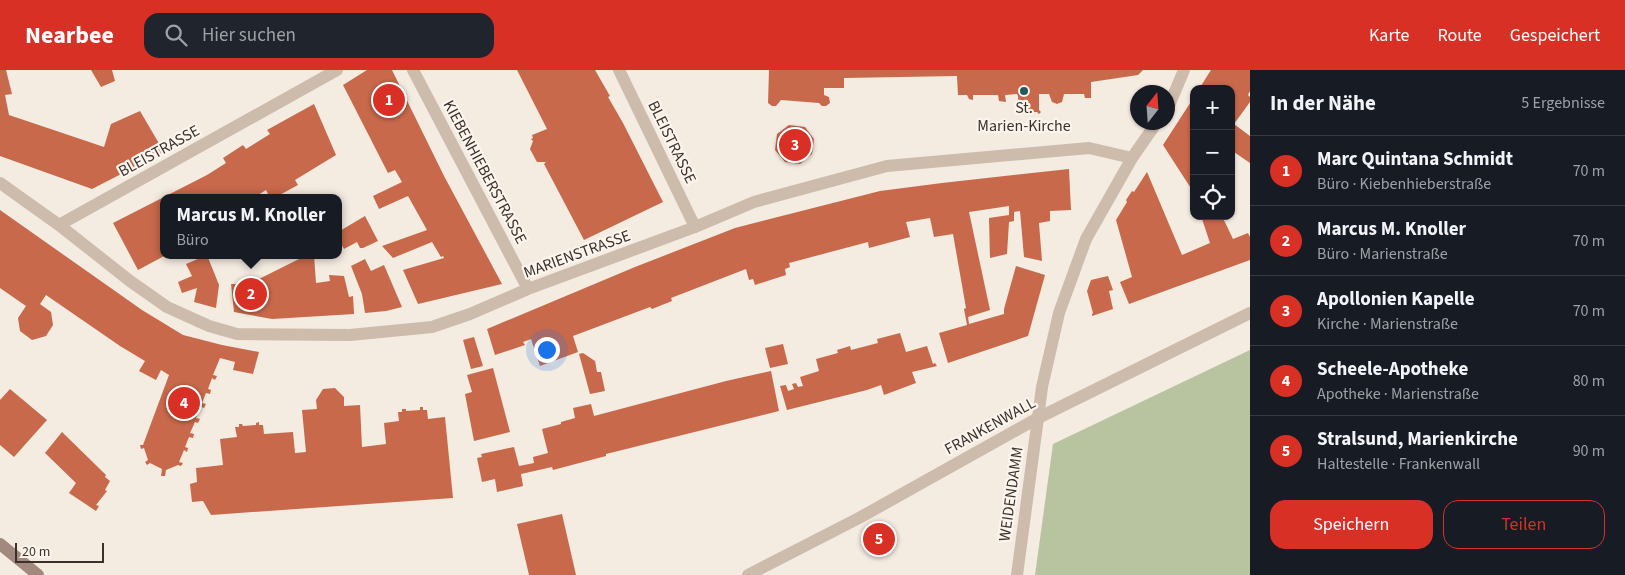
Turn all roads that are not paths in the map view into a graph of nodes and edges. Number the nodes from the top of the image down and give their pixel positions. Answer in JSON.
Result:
{"nodes":[{"id":1,"x":337,"y":70,"type":"edge"},
{"id":2,"x":414,"y":70,"type":"edge"},
{"id":3,"x":619,"y":70,"type":"edge"},
{"id":4,"x":1184,"y":70,"type":"edge"},
{"id":5,"x":1175,"y":91,"type":"edge"},
{"id":6,"x":1151,"y":130,"type":"edge"},
{"id":7,"x":1132,"y":158,"type":"junction"},
{"id":8,"x":0,"y":183,"type":"edge"},
{"id":9,"x":59,"y":225,"type":"junction"},
{"id":10,"x":695,"y":227,"type":"junction"},
{"id":11,"x":528,"y":289,"type":"junction"},
{"id":12,"x":1250,"y":313,"type":"edge"},
{"id":13,"x":1038,"y":418,"type":"junction"},
{"id":14,"x":0,"y":544,"type":"edge"},
{"id":15,"x":38,"y":575,"type":"edge"},
{"id":16,"x":748,"y":575,"type":"edge"},
{"id":17,"x":1017,"y":575,"type":"edge"}],
"edges":[{"from":1,"to":9,"type":"street","name":"BLEISTRASSE"},
{"from":2,"to":11,"type":"street","name":"KIEBENHIEBERSTRASSE"},
{"from":3,"to":10,"type":"street","name":"BLEISTRASSE"},
{"from":4,"to":5,"type":"street"},
{"from":6,"to":7,"type":"street","name":"WEIDENDAMM"},
{"from":7,"to":10,"type":"street","name":"MARIENSTRASSE"},
{"from":7,"to":13,"type":"street","name":"WEIDENDAMM"},
{"from":8,"to":9,"type":"street"},
{"from":9,"to":11,"type":"street","name":"MARIENSTRASSE"},
{"from":10,"to":11,"type":"street","name":"MARIENSTRASSE"},
{"from":12,"to":13,"type":"street","name":"FRANKENWALL"},
{"from":13,"to":16,"type":"street","name":"FRANKENWALL"},
{"from":13,"to":17,"type":"street","name":"WEIDENDAMM"},
{"from":14,"to":15,"type":"main road"}]}
